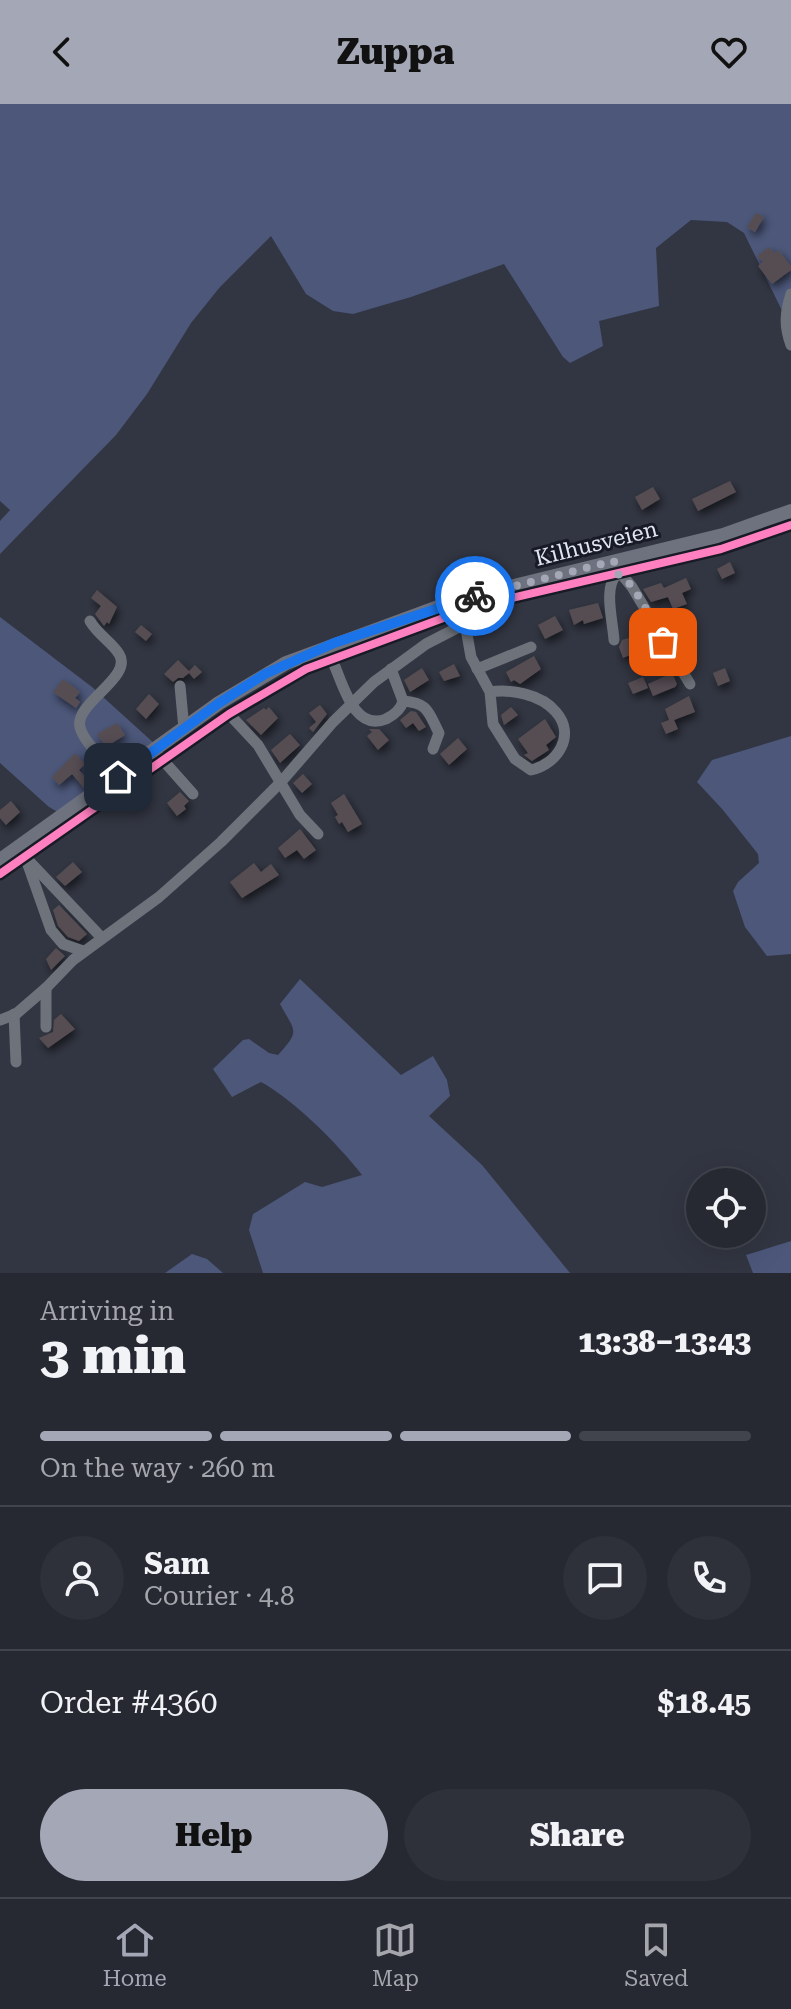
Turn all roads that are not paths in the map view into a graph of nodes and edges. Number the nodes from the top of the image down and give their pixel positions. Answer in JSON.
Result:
{"nodes":[{"id":1,"x":791,"y":294,"type":"edge"},
{"id":2,"x":791,"y":345,"type":"edge"},
{"id":3,"x":791,"y":511,"type":"edge"},
{"id":4,"x":615,"y":568,"type":"junction"},
{"id":5,"x":495,"y":590,"type":"junction"},
{"id":6,"x":90,"y":621,"type":"dead end"},
{"id":7,"x":465,"y":623,"type":"junction"},
{"id":8,"x":614,"y":640,"type":"dead end"},
{"id":9,"x":531,"y":647,"type":"dead end"},
{"id":10,"x":331,"y":658,"type":"dead end"},
{"id":11,"x":391,"y":669,"type":"junction"},
{"id":12,"x":477,"y":669,"type":"junction"},
{"id":13,"x":690,"y":684,"type":"dead end"},
{"id":14,"x":180,"y":686,"type":"dead end"},
{"id":15,"x":490,"y":692,"type":"junction"},
{"id":16,"x":403,"y":701,"type":"junction"},
{"id":17,"x":351,"y":704,"type":"junction"},
{"id":18,"x":229,"y":714,"type":"dead end"},
{"id":19,"x":184,"y":729,"type":"junction"},
{"id":20,"x":433,"y":749,"type":"dead end"},
{"id":21,"x":154,"y":750,"type":"junction"},
{"id":22,"x":118,"y":777,"type":"junction"},
{"id":23,"x":281,"y":782,"type":"junction"},
{"id":24,"x":193,"y":794,"type":"dead end"},
{"id":25,"x":318,"y":834,"type":"dead end"},
{"id":26,"x":21,"y":845,"type":"junction"},
{"id":27,"x":0,"y":860,"type":"edge"},
{"id":28,"x":28,"y":861,"type":"junction"},
{"id":29,"x":101,"y":937,"type":"junction"},
{"id":30,"x":83,"y":951,"type":"junction"},
{"id":31,"x":46,"y":988,"type":"junction"},
{"id":32,"x":14,"y":1014,"type":"junction"},
{"id":33,"x":0,"y":1020,"type":"edge"},
{"id":34,"x":46,"y":1027,"type":"dead end"},
{"id":35,"x":16,"y":1062,"type":"dead end"}],
"edges":[{"from":1,"to":2,"type":"lane"},
{"from":3,"to":4,"type":"main road","name":"Kilhusveien"},
{"from":4,"to":5,"type":"main road","name":"Kilhusveien"},
{"from":4,"to":8,"type":"lane"},
{"from":4,"to":13,"type":"lane"},
{"from":5,"to":7,"type":"lane"},
{"from":5,"to":19,"type":"main road","name":"Kilhusveien"},
{"from":6,"to":22,"type":"lane"},
{"from":7,"to":11,"type":"lane"},
{"from":7,"to":12,"type":"lane"},
{"from":9,"to":12,"type":"lane"},
{"from":10,"to":17,"type":"lane"},
{"from":11,"to":16,"type":"lane"},
{"from":11,"to":17,"type":"lane"},
{"from":12,"to":15,"type":"lane"},
{"from":14,"to":19,"type":"lane"},
{"from":15,"to":15,"type":"lane"},
{"from":16,"to":17,"type":"lane"},
{"from":16,"to":20,"type":"lane"},
{"from":17,"to":23,"type":"lane"},
{"from":18,"to":23,"type":"lane"},
{"from":19,"to":21,"type":"main road","name":"Kilhusveien"},
{"from":21,"to":22,"type":"main road","name":"Kilhusveien"},
{"from":21,"to":24,"type":"lane"},
{"from":22,"to":26,"type":"main road","name":"Kilhusveien"},
{"from":23,"to":25,"type":"lane"},
{"from":23,"to":29,"type":"lane"},
{"from":26,"to":27,"type":"main road","name":"Kilhusveien"},
{"from":26,"to":28,"type":"lane"},
{"from":28,"to":29,"type":"lane"},
{"from":28,"to":30,"type":"lane"},
{"from":29,"to":30,"type":"lane"},
{"from":30,"to":31,"type":"lane"},
{"from":31,"to":32,"type":"lane"},
{"from":31,"to":34,"type":"lane"},
{"from":32,"to":33,"type":"lane"},
{"from":32,"to":35,"type":"lane"}]}
